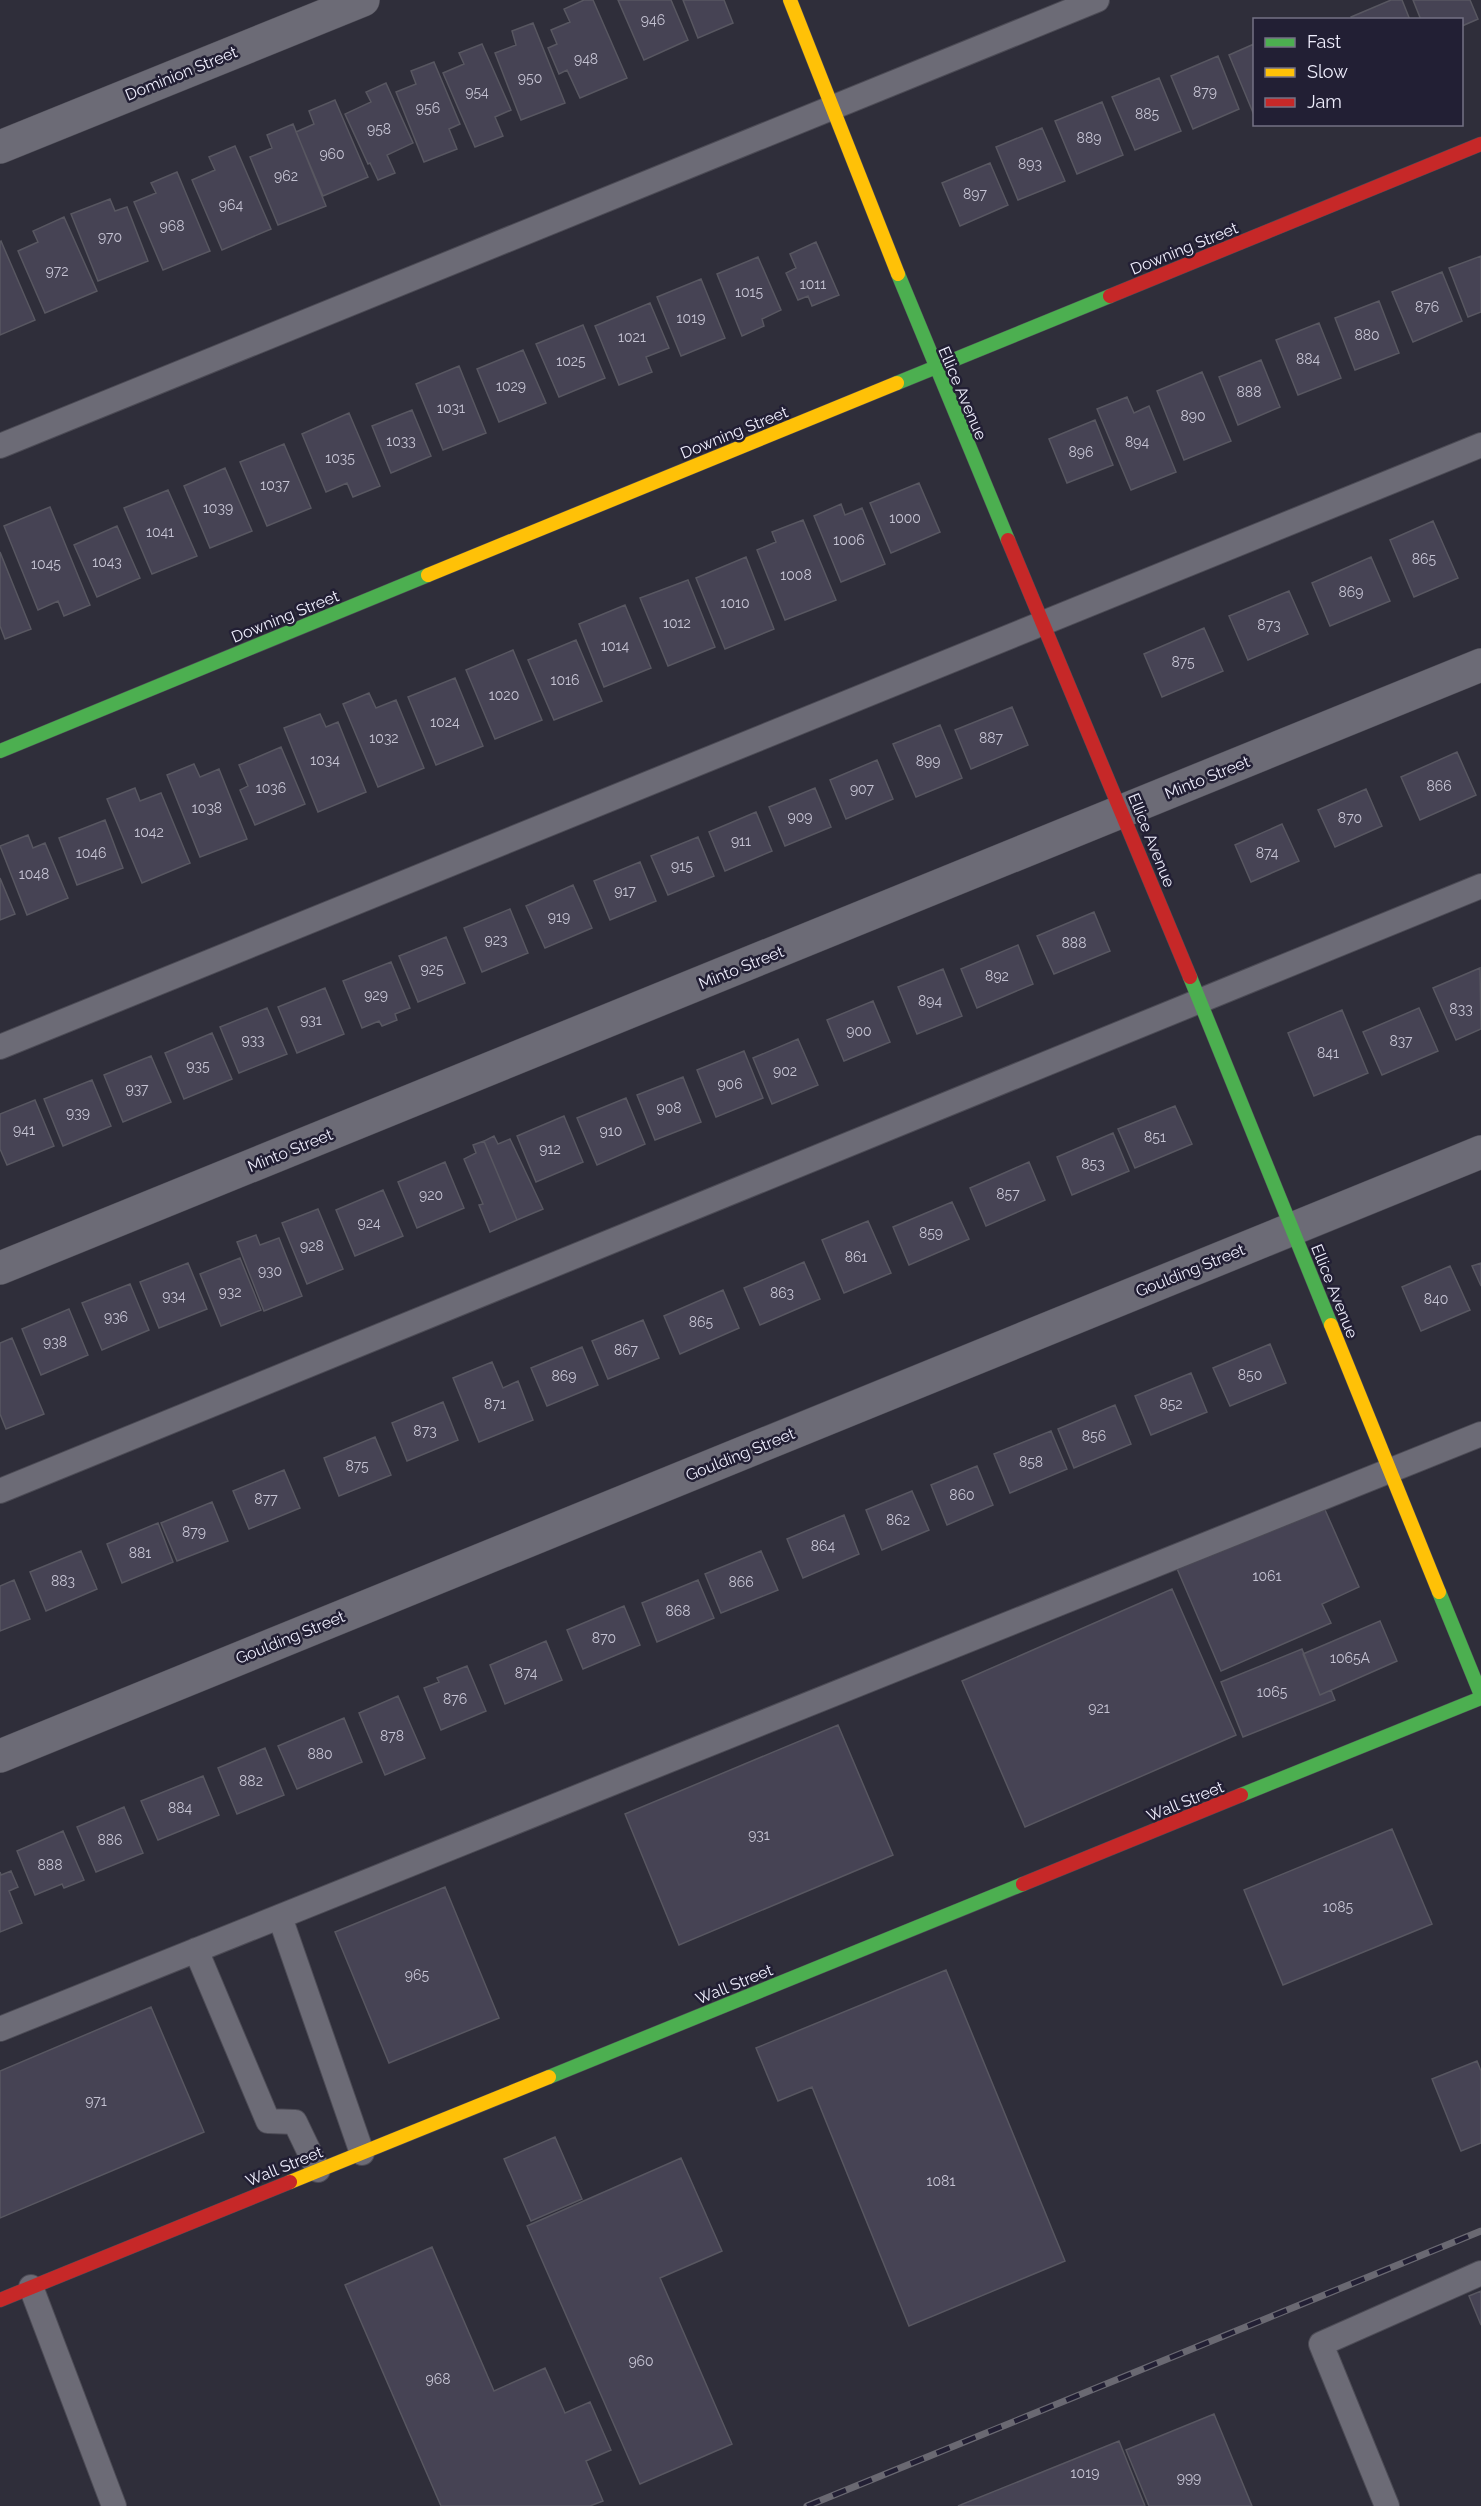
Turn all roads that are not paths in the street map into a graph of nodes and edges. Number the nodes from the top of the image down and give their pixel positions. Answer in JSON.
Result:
{"nodes":[{"id":1,"x":363,"y":0,"type":"edge"},
{"id":2,"x":790,"y":0,"type":"edge"},
{"id":3,"x":1097,"y":0,"type":"edge"},
{"id":4,"x":833,"y":107,"type":"junction"},
{"id":5,"x":1481,"y":144,"type":"edge"},
{"id":6,"x":0,"y":147,"type":"edge"},
{"id":7,"x":935,"y":369,"type":"junction"},
{"id":8,"x":1481,"y":444,"type":"edge"},
{"id":9,"x":0,"y":446,"type":"edge"},
{"id":10,"x":1042,"y":623,"type":"junction"},
{"id":11,"x":1481,"y":665,"type":"edge"},
{"id":12,"x":0,"y":751,"type":"edge"},
{"id":13,"x":1123,"y":811,"type":"junction"},
{"id":14,"x":1481,"y":886,"type":"edge"},
{"id":15,"x":1199,"y":1001,"type":"junction"},
{"id":16,"x":0,"y":1047,"type":"edge"},
{"id":17,"x":1481,"y":1152,"type":"edge"},
{"id":18,"x":1292,"y":1229,"type":"junction"},
{"id":19,"x":0,"y":1268,"type":"edge"},
{"id":20,"x":1481,"y":1434,"type":"edge"},
{"id":21,"x":1390,"y":1471,"type":"junction"},
{"id":22,"x":0,"y":1491,"type":"edge"},
{"id":23,"x":1481,"y":1696,"type":"edge"},
{"id":24,"x":0,"y":1756,"type":"edge"},
{"id":25,"x":280,"y":1917,"type":"junction"},
{"id":26,"x":196,"y":1950,"type":"junction"},
{"id":27,"x":0,"y":2029,"type":"edge"},
{"id":28,"x":362,"y":2152,"type":"junction"},
{"id":29,"x":318,"y":2170,"type":"junction"},
{"id":30,"x":1481,"y":2273,"type":"edge"},
{"id":31,"x":31,"y":2287,"type":"junction"},
{"id":32,"x":0,"y":2300,"type":"edge"},
{"id":33,"x":114,"y":2506,"type":"edge"},
{"id":34,"x":1387,"y":2506,"type":"edge"}],
"edges":[{"from":1,"to":6,"type":"street","name":"Dominion Street"},
{"from":2,"to":4,"type":"main road","name":"Ellice Avenue"},
{"from":3,"to":4,"type":"lane"},
{"from":4,"to":7,"type":"main road","name":"Ellice Avenue"},
{"from":4,"to":9,"type":"lane"},
{"from":5,"to":7,"type":"main road","name":"Downing Street"},
{"from":7,"to":10,"type":"main road","name":"Ellice Avenue"},
{"from":7,"to":12,"type":"main road","name":"Downing Street"},
{"from":8,"to":10,"type":"lane"},
{"from":10,"to":13,"type":"main road","name":"Ellice Avenue"},
{"from":10,"to":16,"type":"lane"},
{"from":11,"to":13,"type":"street","name":"Minto Street"},
{"from":13,"to":15,"type":"main road","name":"Ellice Avenue"},
{"from":13,"to":19,"type":"street","name":"Minto Street"},
{"from":14,"to":15,"type":"lane"},
{"from":15,"to":18,"type":"main road","name":"Ellice Avenue"},
{"from":15,"to":22,"type":"lane"},
{"from":17,"to":18,"type":"street","name":"Goulding Street"},
{"from":18,"to":21,"type":"main road","name":"Ellice Avenue"},
{"from":18,"to":24,"type":"street","name":"Goulding Street"},
{"from":20,"to":21,"type":"lane"},
{"from":21,"to":23,"type":"main road","name":"Ellice Avenue"},
{"from":21,"to":25,"type":"lane"},
{"from":23,"to":28,"type":"main road","name":"Wall Street"},
{"from":25,"to":26,"type":"lane"},
{"from":25,"to":28,"type":"lane"},
{"from":26,"to":27,"type":"lane"},
{"from":26,"to":29,"type":"lane"},
{"from":28,"to":29,"type":"main road","name":"Wall Street"},
{"from":29,"to":31,"type":"main road","name":"Wall Street"},
{"from":30,"to":34,"type":"lane"},
{"from":31,"to":32,"type":"main road","name":"Wall Street"},
{"from":31,"to":33,"type":"lane"}]}
